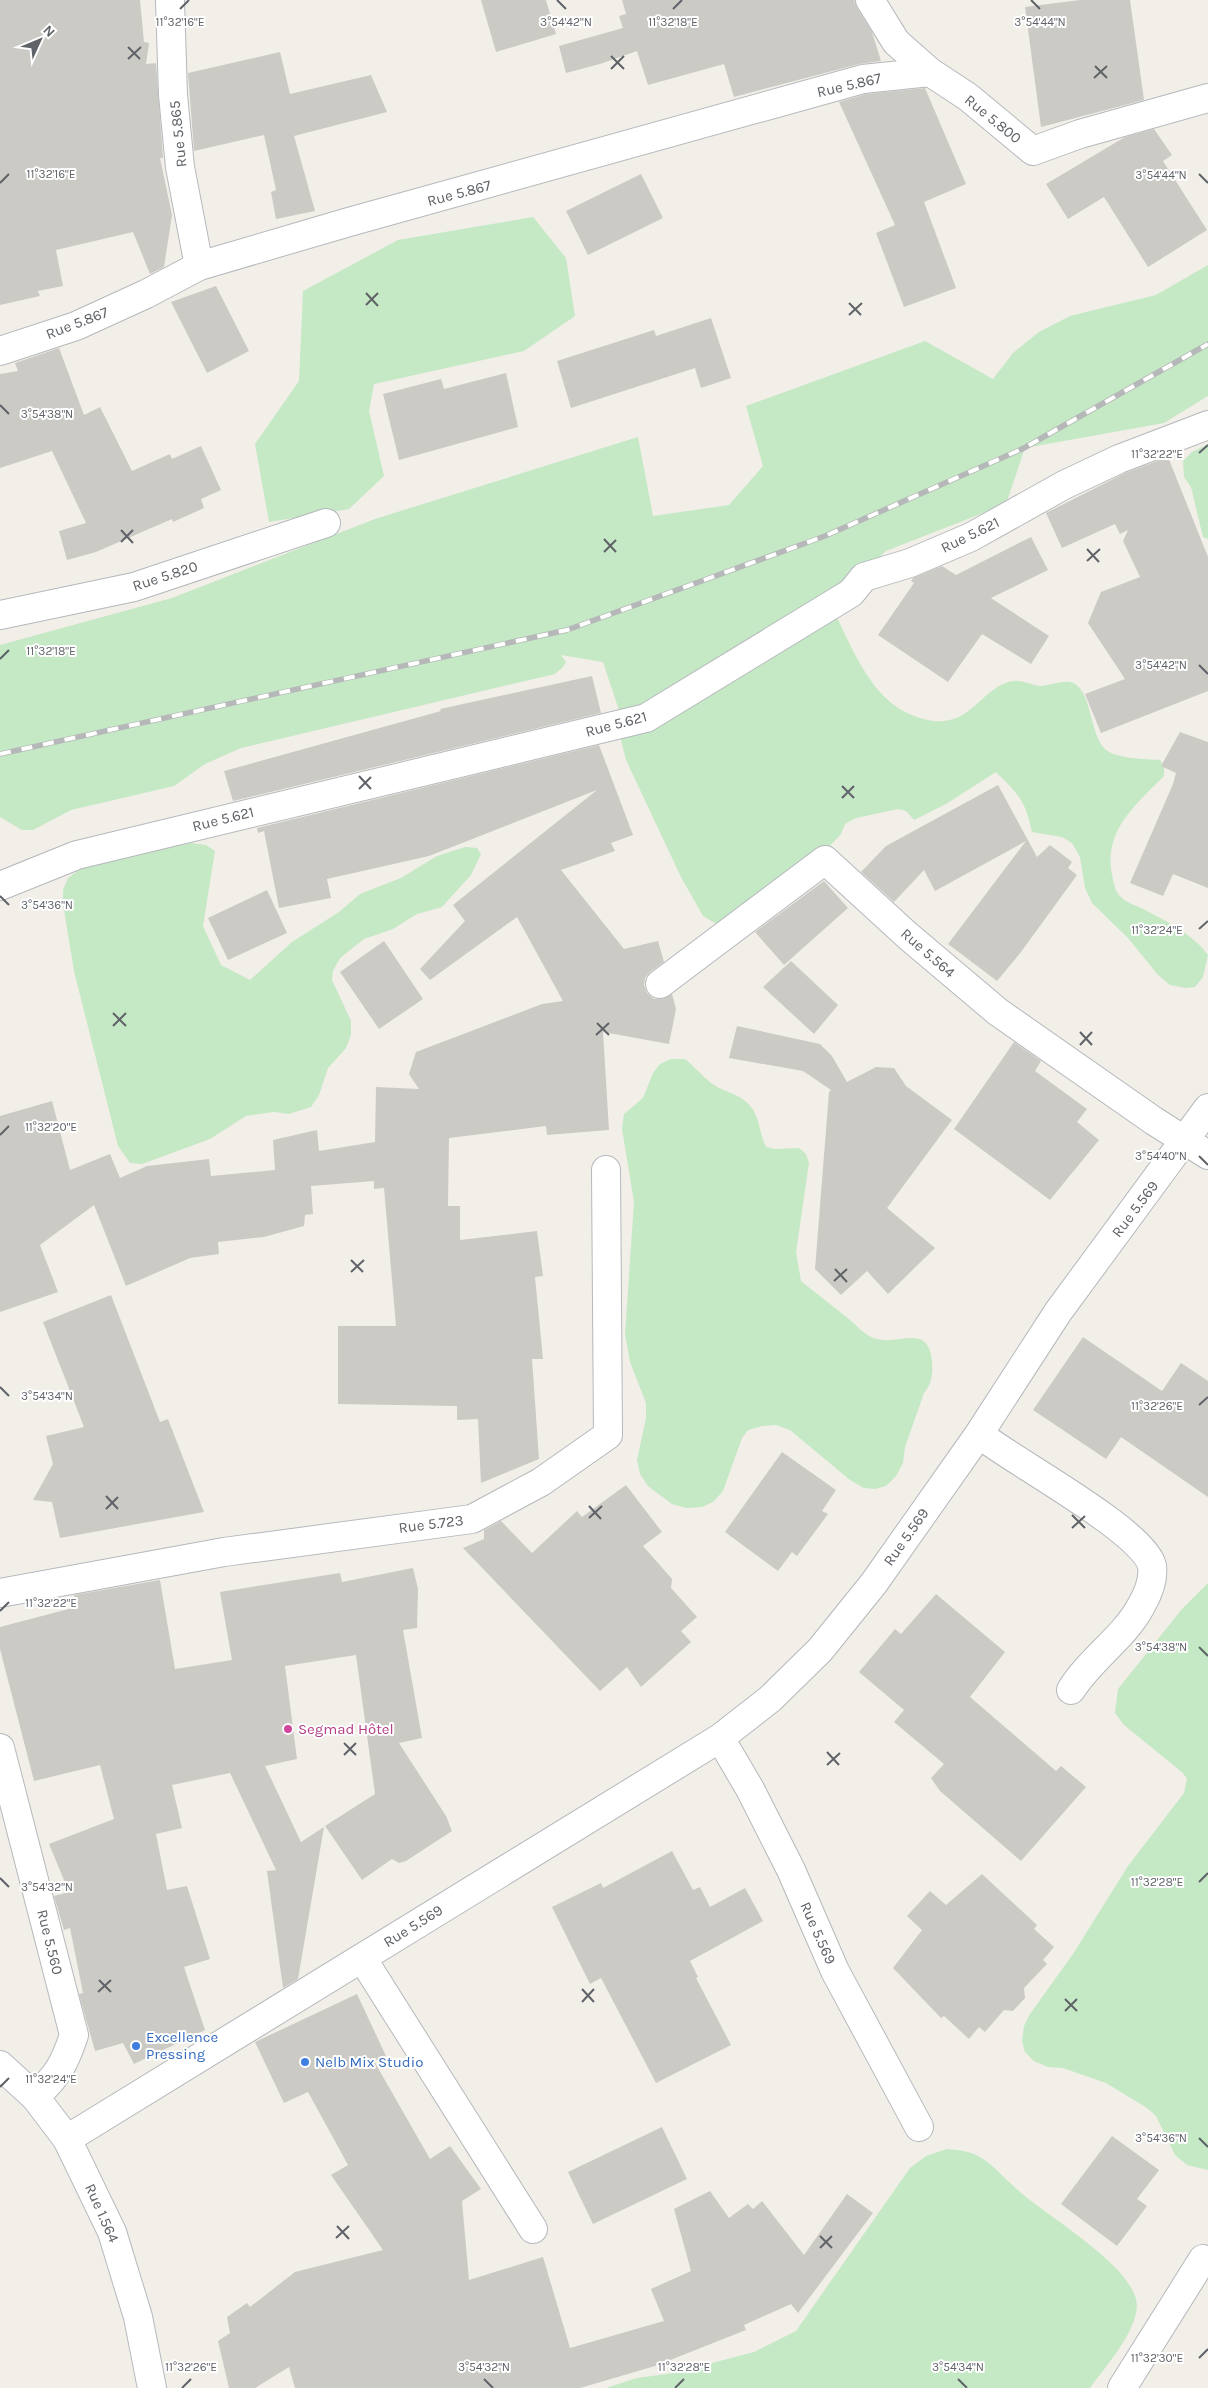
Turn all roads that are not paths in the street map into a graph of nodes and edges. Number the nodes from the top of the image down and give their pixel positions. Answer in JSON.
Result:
{"nodes":[{"id":1,"x":170,"y":0,"type":"edge"},
{"id":2,"x":870,"y":0,"type":"edge"},
{"id":3,"x":930,"y":72,"type":"junction"},
{"id":4,"x":1208,"y":98,"type":"edge"},
{"id":5,"x":199,"y":266,"type":"junction"},
{"id":6,"x":0,"y":351,"type":"edge"},
{"id":7,"x":1208,"y":425,"type":"edge"},
{"id":8,"x":326,"y":523,"type":"dead end"},
{"id":9,"x":0,"y":615,"type":"edge"},
{"id":10,"x":0,"y":886,"type":"edge"},
{"id":11,"x":660,"y":984,"type":"dead end"},
{"id":12,"x":1208,"y":1108,"type":"edge"},
{"id":13,"x":1185,"y":1141,"type":"junction"},
{"id":14,"x":1208,"y":1155,"type":"edge"},
{"id":15,"x":606,"y":1170,"type":"dead end"},
{"id":16,"x":979,"y":1434,"type":"junction"},
{"id":17,"x":0,"y":1593,"type":"edge"},
{"id":18,"x":1071,"y":1690,"type":"dead end"},
{"id":19,"x":720,"y":1738,"type":"junction"},
{"id":20,"x":0,"y":1748,"type":"edge"},
{"id":21,"x":362,"y":1958,"type":"junction"},
{"id":22,"x":0,"y":2065,"type":"edge"},
{"id":23,"x":35,"y":2097,"type":"junction"},
{"id":24,"x":919,"y":2127,"type":"dead end"},
{"id":25,"x":67,"y":2139,"type":"junction"},
{"id":26,"x":533,"y":2229,"type":"dead end"},
{"id":27,"x":1203,"y":2259,"type":"dead end"},
{"id":28,"x":152,"y":2388,"type":"edge"},
{"id":29,"x":1122,"y":2388,"type":"edge"}],
"edges":[{"from":1,"to":5,"type":"street","name":"Rue 5.865"},
{"from":2,"to":3,"type":"street","name":"Rue 5.800"},
{"from":3,"to":4,"type":"street","name":"Rue 5.800"},
{"from":3,"to":5,"type":"street","name":"Rue 5.867"},
{"from":5,"to":6,"type":"street","name":"Rue 5.867"},
{"from":7,"to":10,"type":"street","name":"Rue 5.621"},
{"from":8,"to":9,"type":"street","name":"Rue 5.820"},
{"from":11,"to":13,"type":"street","name":"Rue 5.564"},
{"from":12,"to":13,"type":"street","name":"Rue 5.569"},
{"from":13,"to":14,"type":"street","name":"Rue 5.564"},
{"from":13,"to":16,"type":"street","name":"Rue 5.569"},
{"from":15,"to":17,"type":"street","name":"Rue 5.723"},
{"from":16,"to":18,"type":"street"},
{"from":16,"to":19,"type":"street","name":"Rue 5.569"},
{"from":19,"to":21,"type":"street","name":"Rue 5.569"},
{"from":19,"to":24,"type":"street","name":"Rue 5.569"},
{"from":20,"to":23,"type":"street","name":"Rue 5.560"},
{"from":21,"to":25,"type":"street","name":"Rue 5.569"},
{"from":21,"to":26,"type":"street"},
{"from":22,"to":23,"type":"street","name":"Rue 1.564"},
{"from":23,"to":25,"type":"street","name":"Rue 1.564"},
{"from":25,"to":28,"type":"street","name":"Rue 1.564"},
{"from":27,"to":29,"type":"street"}]}
